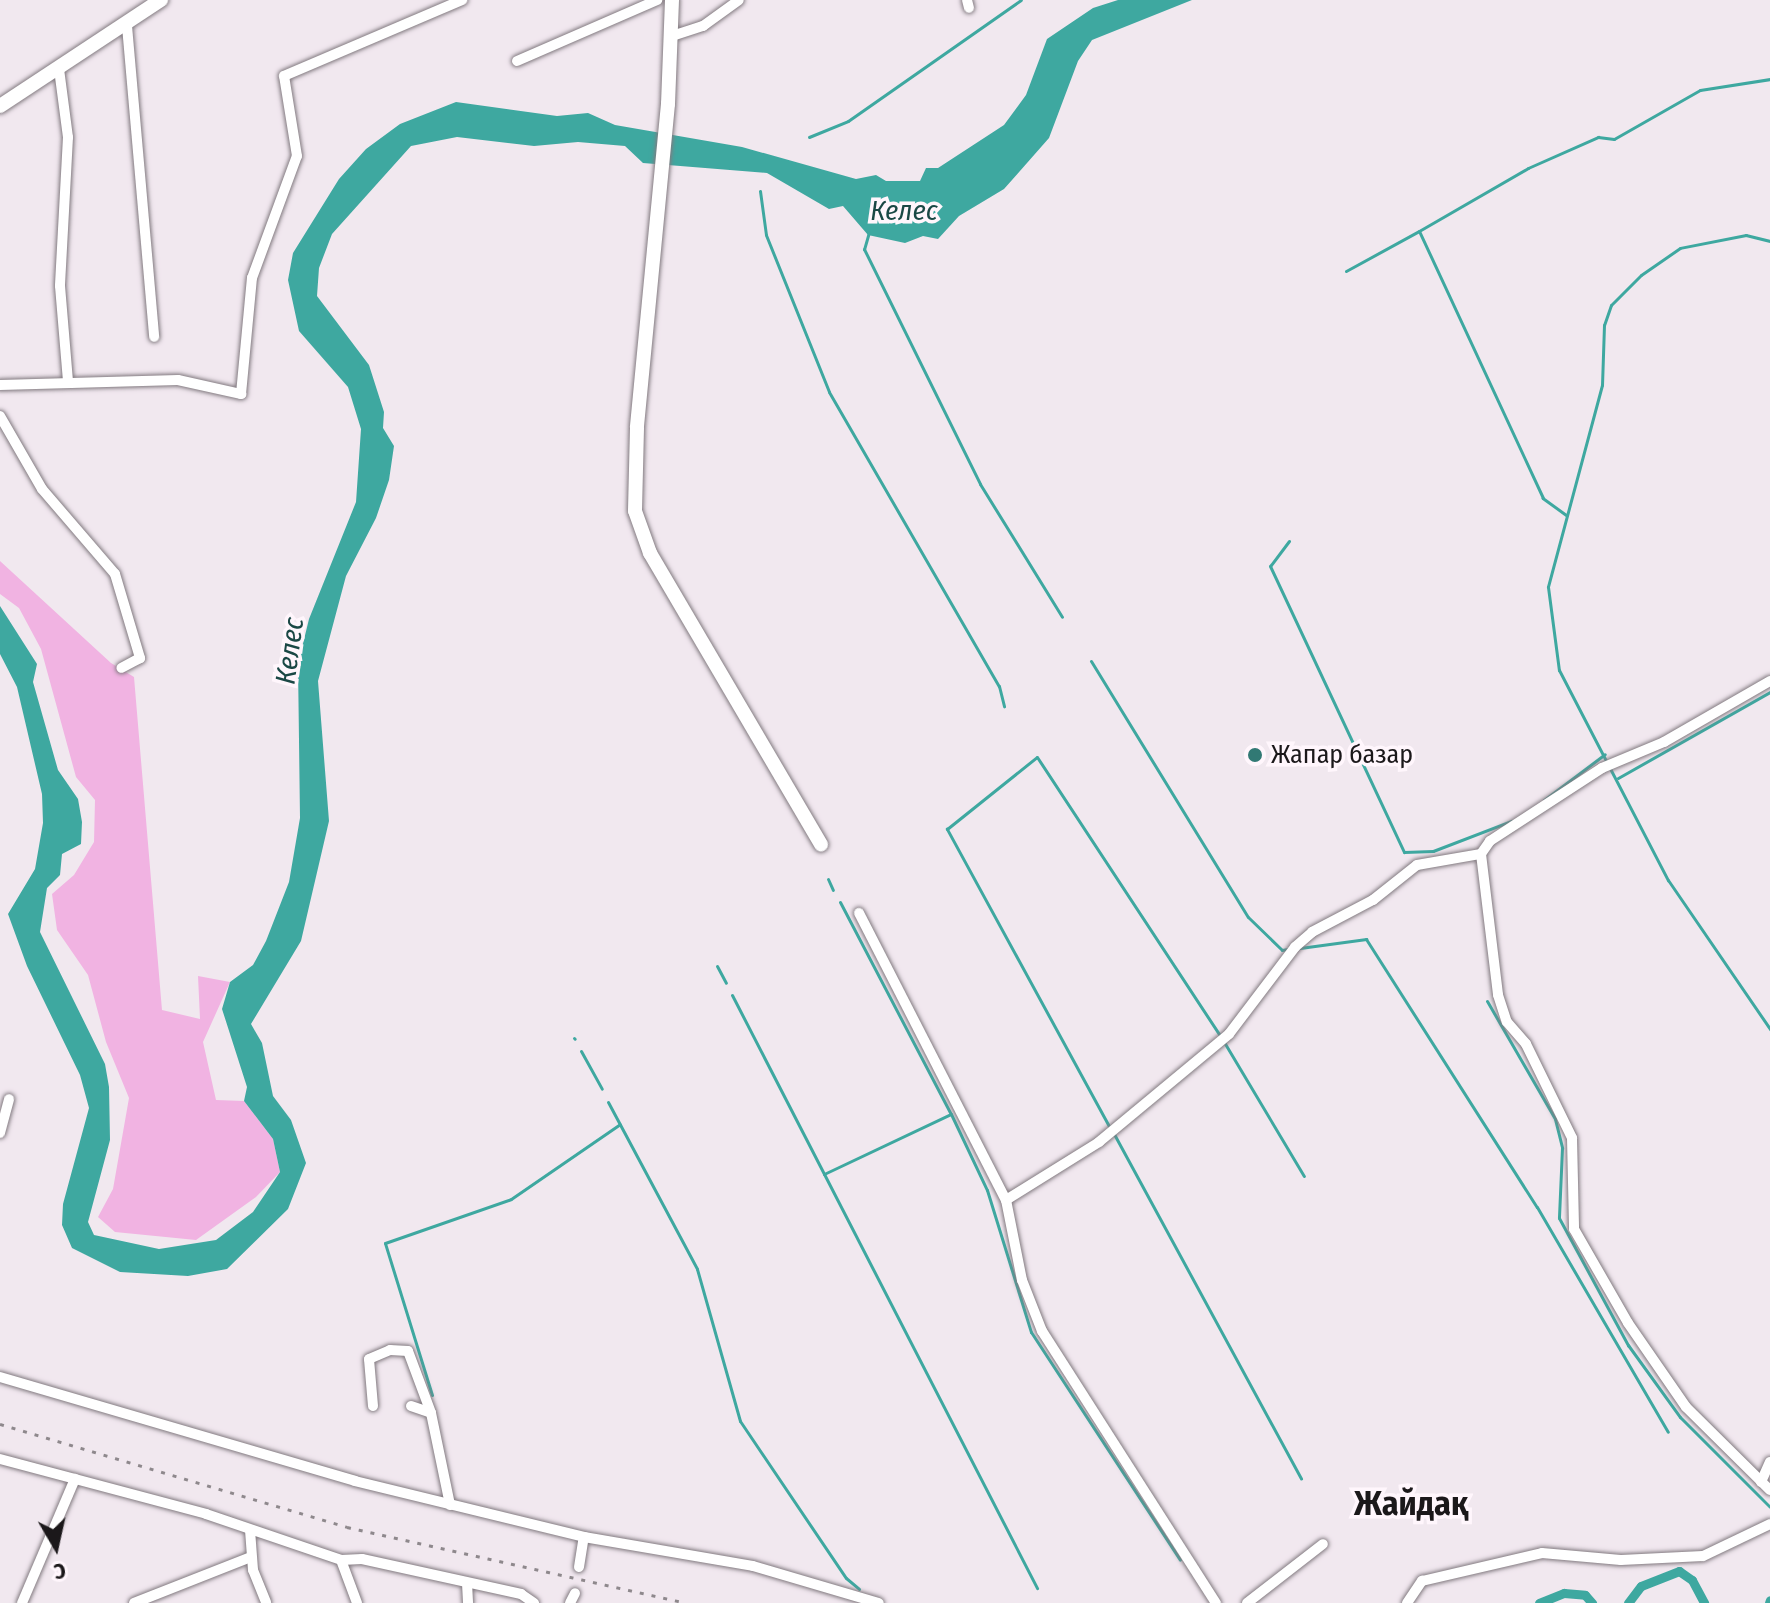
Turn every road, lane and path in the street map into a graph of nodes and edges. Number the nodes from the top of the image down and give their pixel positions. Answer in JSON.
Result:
{"nodes":[{"id":1,"x":161,"y":0,"type":"edge"},
{"id":2,"x":462,"y":0,"type":"edge"},
{"id":3,"x":657,"y":0,"type":"edge"},
{"id":4,"x":672,"y":0,"type":"edge"},
{"id":5,"x":739,"y":0,"type":"edge"},
{"id":6,"x":127,"y":26,"type":"junction"},
{"id":7,"x":672,"y":36,"type":"junction"},
{"id":8,"x":517,"y":61,"type":"dead end"},
{"id":9,"x":59,"y":69,"type":"junction"},
{"id":10,"x":0,"y":106,"type":"edge"},
{"id":11,"x":154,"y":337,"type":"dead end"},
{"id":12,"x":68,"y":382,"type":"junction"},
{"id":13,"x":0,"y":385,"type":"edge"},
{"id":14,"x":0,"y":416,"type":"edge"},
{"id":15,"x":121,"y":668,"type":"dead end"},
{"id":16,"x":1770,"y":681,"type":"edge"},
{"id":17,"x":821,"y":845,"type":"dead end"},
{"id":18,"x":1481,"y":854,"type":"junction"},
{"id":19,"x":859,"y":913,"type":"dead end"},
{"id":20,"x":9,"y":1099,"type":"dead end"},
{"id":21,"x":0,"y":1133,"type":"edge"},
{"id":22,"x":1006,"y":1200,"type":"junction"},
{"id":23,"x":0,"y":1377,"type":"edge"},
{"id":24,"x":373,"y":1406,"type":"dead end"},
{"id":25,"x":411,"y":1406,"type":"dead end"},
{"id":26,"x":431,"y":1413,"type":"junction"},
{"id":27,"x":0,"y":1459,"type":"edge"},
{"id":28,"x":1770,"y":1462,"type":"edge"},
{"id":29,"x":75,"y":1479,"type":"junction"},
{"id":30,"x":1766,"y":1486,"type":"edge"},
{"id":31,"x":450,"y":1505,"type":"junction"},
{"id":32,"x":1770,"y":1524,"type":"edge"},
{"id":33,"x":250,"y":1530,"type":"junction"},
{"id":34,"x":584,"y":1537,"type":"junction"},
{"id":35,"x":1323,"y":1544,"type":"dead end"},
{"id":36,"x":251,"y":1557,"type":"junction"},
{"id":37,"x":341,"y":1560,"type":"junction"},
{"id":38,"x":579,"y":1567,"type":"dead end"},
{"id":39,"x":467,"y":1583,"type":"junction"},
{"id":40,"x":22,"y":1603,"type":"edge"},
{"id":41,"x":134,"y":1603,"type":"edge"},
{"id":42,"x":266,"y":1603,"type":"edge"},
{"id":43,"x":357,"y":1603,"type":"edge"},
{"id":44,"x":468,"y":1603,"type":"edge"},
{"id":45,"x":534,"y":1603,"type":"edge"},
{"id":46,"x":879,"y":1603,"type":"edge"},
{"id":47,"x":1216,"y":1603,"type":"edge"},
{"id":48,"x":1247,"y":1603,"type":"edge"},
{"id":49,"x":1407,"y":1603,"type":"edge"}],
"edges":[{"from":1,"to":6,"type":"street"},
{"from":2,"to":12,"type":"street"},
{"from":3,"to":8,"type":"street"},
{"from":4,"to":7,"type":"street"},
{"from":5,"to":7,"type":"street"},
{"from":6,"to":9,"type":"street"},
{"from":6,"to":11,"type":"street"},
{"from":7,"to":17,"type":"street"},
{"from":9,"to":10,"type":"street"},
{"from":9,"to":12,"type":"street"},
{"from":12,"to":13,"type":"street"},
{"from":14,"to":15,"type":"street"},
{"from":16,"to":18,"type":"street"},
{"from":18,"to":22,"type":"street"},
{"from":18,"to":30,"type":"street"},
{"from":19,"to":22,"type":"street"},
{"from":20,"to":21,"type":"street"},
{"from":22,"to":47,"type":"street"},
{"from":23,"to":31,"type":"street"},
{"from":24,"to":26,"type":"street"},
{"from":25,"to":26,"type":"street"},
{"from":26,"to":31,"type":"street"},
{"from":27,"to":29,"type":"street"},
{"from":28,"to":30,"type":"street"},
{"from":29,"to":33,"type":"street"},
{"from":29,"to":40,"type":"street"},
{"from":31,"to":34,"type":"street"},
{"from":32,"to":49,"type":"street"},
{"from":33,"to":36,"type":"street"},
{"from":33,"to":37,"type":"street"},
{"from":34,"to":38,"type":"street"},
{"from":34,"to":46,"type":"street"},
{"from":35,"to":48,"type":"street"},
{"from":36,"to":41,"type":"street"},
{"from":36,"to":42,"type":"street"},
{"from":37,"to":39,"type":"street"},
{"from":37,"to":43,"type":"street"},
{"from":39,"to":44,"type":"street"},
{"from":39,"to":45,"type":"street"}]}
